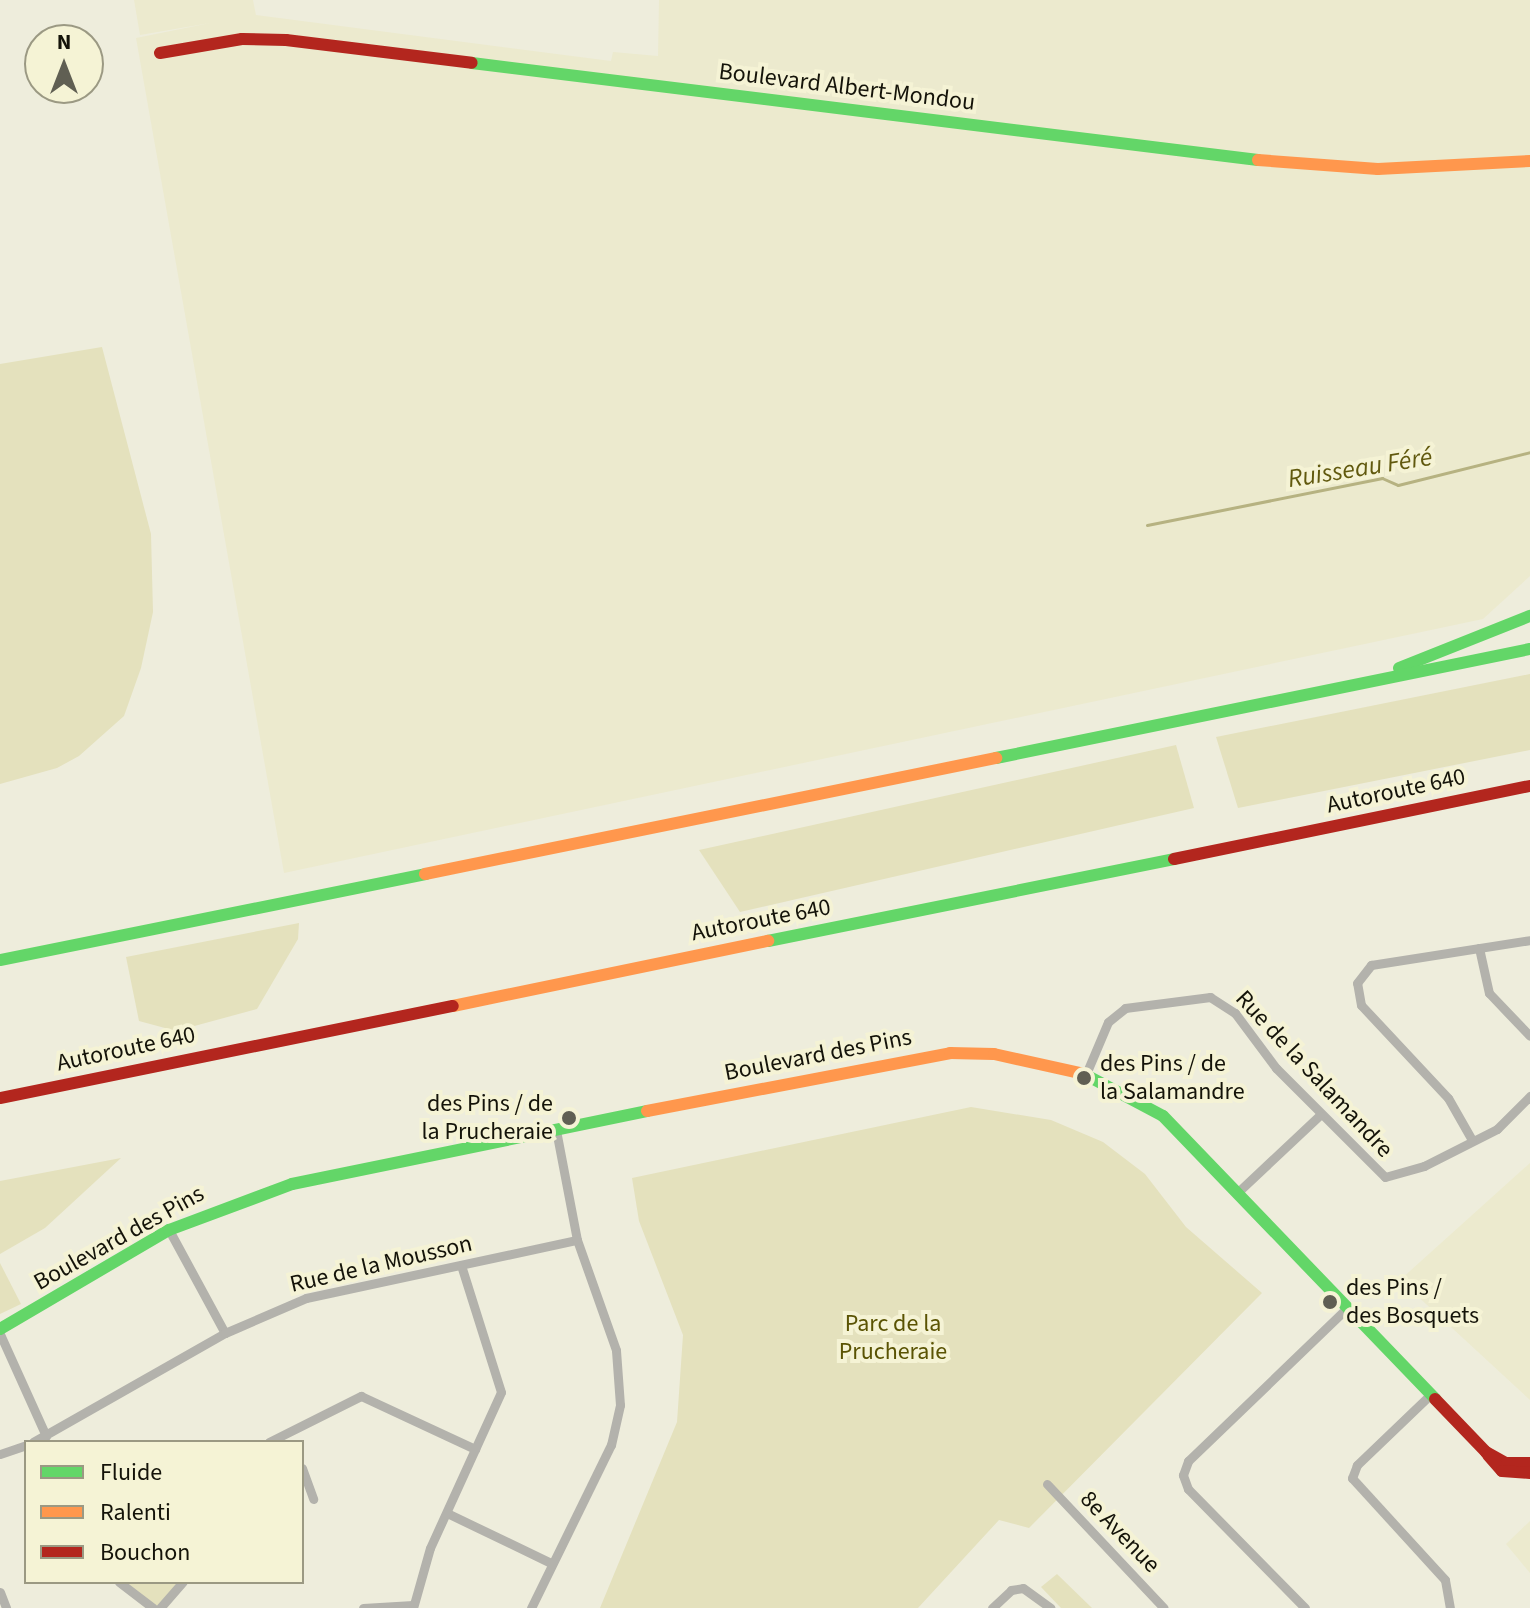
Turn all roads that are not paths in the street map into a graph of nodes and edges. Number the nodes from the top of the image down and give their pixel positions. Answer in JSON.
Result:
{"nodes":[{"id":1,"x":160,"y":53,"type":"dead end"},
{"id":2,"x":1530,"y":161,"type":"edge"},
{"id":3,"x":1530,"y":616,"type":"edge"},
{"id":4,"x":1530,"y":649,"type":"edge"},
{"id":5,"x":1345,"y":687,"type":"junction"},
{"id":6,"x":1530,"y":786,"type":"edge"},
{"id":7,"x":1530,"y":940,"type":"edge"},
{"id":8,"x":1479,"y":948,"type":"junction"},
{"id":9,"x":0,"y":960,"type":"edge"},
{"id":10,"x":1530,"y":1036,"type":"edge"},
{"id":11,"x":1086,"y":1074,"type":"junction"},
{"id":12,"x":1530,"y":1096,"type":"edge"},
{"id":13,"x":0,"y":1098,"type":"edge"},
{"id":14,"x":1320,"y":1115,"type":"junction"},
{"id":15,"x":556,"y":1130,"type":"junction"},
{"id":16,"x":1472,"y":1140,"type":"junction"},
{"id":17,"x":1238,"y":1192,"type":"junction"},
{"id":18,"x":169,"y":1230,"type":"junction"},
{"id":19,"x":577,"y":1240,"type":"junction"},
{"id":20,"x":461,"y":1265,"type":"junction"},
{"id":21,"x":1348,"y":1307,"type":"junction"},
{"id":22,"x":0,"y":1332,"type":"edge"},
{"id":23,"x":225,"y":1333,"type":"junction"},
{"id":24,"x":1431,"y":1394,"type":"junction"},
{"id":25,"x":46,"y":1436,"type":"junction"},
{"id":26,"x":287,"y":1438,"type":"edge"},
{"id":27,"x":37,"y":1440,"type":"edge"},
{"id":28,"x":24,"y":1446,"type":"edge"},
{"id":29,"x":475,"y":1449,"type":"junction"},
{"id":30,"x":1486,"y":1452,"type":"junction"},
{"id":31,"x":0,"y":1454,"type":"edge"},
{"id":32,"x":1530,"y":1463,"type":"edge"},
{"id":33,"x":1530,"y":1473,"type":"edge"},
{"id":34,"x":304,"y":1474,"type":"edge"},
{"id":35,"x":1047,"y":1484,"type":"dead end"},
{"id":36,"x":313,"y":1499,"type":"dead end"},
{"id":37,"x":447,"y":1513,"type":"junction"},
{"id":38,"x":551,"y":1563,"type":"junction"},
{"id":39,"x":122,"y":1584,"type":"edge"},
{"id":40,"x":181,"y":1584,"type":"edge"},
{"id":41,"x":0,"y":1592,"type":"edge"},
{"id":42,"x":413,"y":1607,"type":"edge"},
{"id":43,"x":6,"y":1608,"type":"edge"},
{"id":44,"x":153,"y":1608,"type":"edge"},
{"id":45,"x":160,"y":1608,"type":"edge"},
{"id":46,"x":363,"y":1608,"type":"edge"},
{"id":47,"x":531,"y":1608,"type":"edge"},
{"id":48,"x":992,"y":1608,"type":"edge"},
{"id":49,"x":1051,"y":1608,"type":"edge"},
{"id":50,"x":1164,"y":1608,"type":"edge"},
{"id":51,"x":1305,"y":1608,"type":"edge"},
{"id":52,"x":1450,"y":1608,"type":"edge"}],
"edges":[{"from":1,"to":2,"type":"main road","name":"Boulevard Albert-Mondou"},
{"from":3,"to":5,"type":"main road"},
{"from":4,"to":5,"type":"main road"},
{"from":5,"to":9,"type":"main road"},
{"from":6,"to":13,"type":"main road","name":"Autoroute 640"},
{"from":7,"to":8,"type":"street"},
{"from":8,"to":10,"type":"street"},
{"from":8,"to":16,"type":"street"},
{"from":11,"to":14,"type":"street","name":"Rue de la Salamandre"},
{"from":11,"to":15,"type":"main road","name":"Boulevard des Pins"},
{"from":11,"to":17,"type":"main road","name":"Boulevard des Pins"},
{"from":12,"to":16,"type":"street","name":"Rue de la Salamandre"},
{"from":14,"to":16,"type":"street","name":"Rue de la Salamandre"},
{"from":14,"to":17,"type":"street"},
{"from":15,"to":18,"type":"main road","name":"Boulevard des Pins"},
{"from":15,"to":19,"type":"street"},
{"from":17,"to":21,"type":"main road","name":"Boulevard des Pins"},
{"from":18,"to":22,"type":"main road","name":"Boulevard des Pins"},
{"from":18,"to":23,"type":"street"},
{"from":19,"to":20,"type":"street","name":"Rue de la Mousson"},
{"from":19,"to":38,"type":"street"},
{"from":20,"to":23,"type":"street","name":"Rue de la Mousson"},
{"from":20,"to":29,"type":"street"},
{"from":21,"to":24,"type":"main road","name":"Boulevard des Pins"},
{"from":21,"to":51,"type":"street"},
{"from":22,"to":25,"type":"street"},
{"from":23,"to":25,"type":"street","name":"Rue de la Mousson"},
{"from":24,"to":30,"type":"main road","name":"Boulevard des Pins"},
{"from":24,"to":52,"type":"street"},
{"from":25,"to":27,"type":"street","name":"Rue de la Mousson"},
{"from":26,"to":29,"type":"street"},
{"from":28,"to":31,"type":"street"},
{"from":29,"to":37,"type":"street"},
{"from":30,"to":32,"type":"main road"},
{"from":30,"to":33,"type":"main road","name":"Boulevard des Pins"},
{"from":34,"to":36,"type":"street"},
{"from":35,"to":50,"type":"street","name":"8e Avenue"},
{"from":37,"to":38,"type":"street"},
{"from":37,"to":42,"type":"street"},
{"from":38,"to":47,"type":"street"},
{"from":39,"to":44,"type":"street"},
{"from":40,"to":45,"type":"street"},
{"from":41,"to":43,"type":"street"},
{"from":42,"to":46,"type":"street"},
{"from":48,"to":49,"type":"street"}]}
